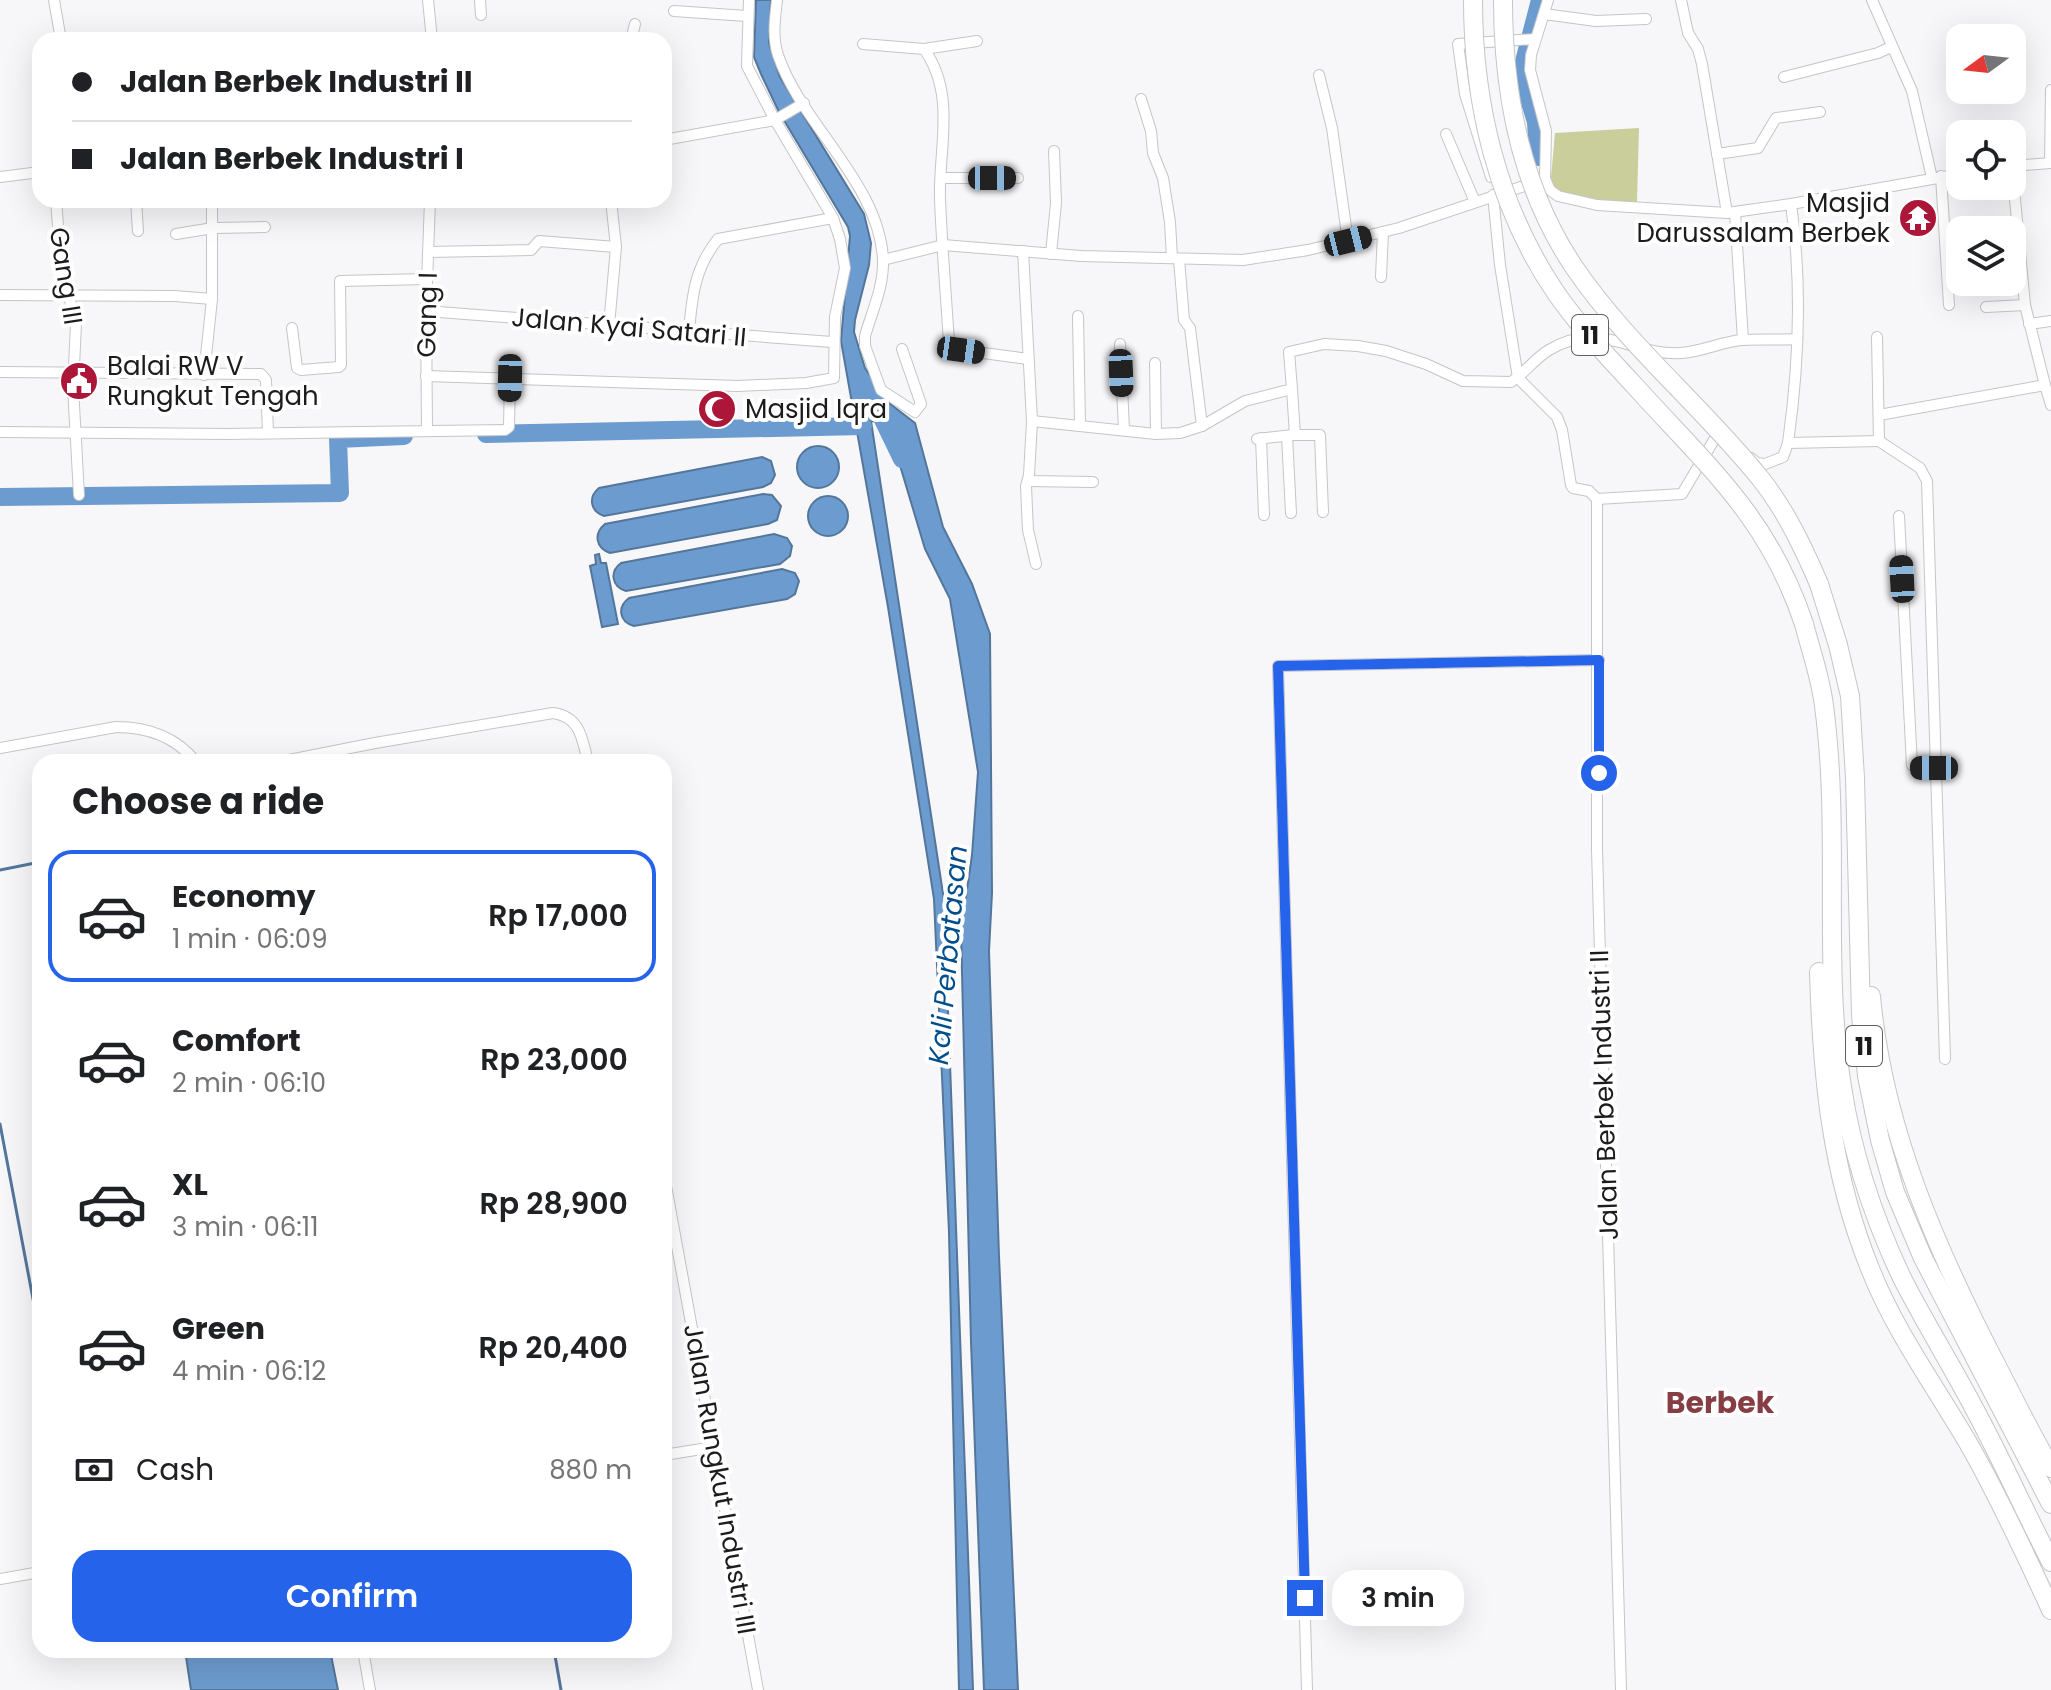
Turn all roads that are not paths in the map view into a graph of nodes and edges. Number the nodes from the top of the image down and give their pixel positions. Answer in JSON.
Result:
{"nodes":[{"id":1,"x":54,"y":0,"type":"edge"},
{"id":2,"x":428,"y":0,"type":"edge"},
{"id":3,"x":480,"y":0,"type":"edge"},
{"id":4,"x":749,"y":0,"type":"edge"},
{"id":5,"x":777,"y":0,"type":"edge"},
{"id":6,"x":1473,"y":0,"type":"edge"},
{"id":7,"x":1503,"y":0,"type":"edge"},
{"id":8,"x":1548,"y":0,"type":"edge"},
{"id":9,"x":1681,"y":0,"type":"edge"},
{"id":10,"x":1877,"y":1,"type":"edge"},
{"id":11,"x":674,"y":11,"type":"dead end"},
{"id":12,"x":1544,"y":14,"type":"junction"},
{"id":13,"x":481,"y":15,"type":"dead end"},
{"id":14,"x":747,"y":16,"type":"junction"},
{"id":15,"x":1646,"y":19,"type":"dead end"},
{"id":16,"x":635,"y":24,"type":"dead end"},
{"id":17,"x":60,"y":32,"type":"edge"},
{"id":18,"x":431,"y":32,"type":"edge"},
{"id":19,"x":633,"y":32,"type":"edge"},
{"id":20,"x":1533,"y":39,"type":"junction"},
{"id":21,"x":977,"y":41,"type":"dead end"},
{"id":22,"x":863,"y":44,"type":"dead end"},
{"id":23,"x":1891,"y":47,"type":"junction"},
{"id":24,"x":924,"y":49,"type":"junction"},
{"id":25,"x":1319,"y":75,"type":"dead end"},
{"id":26,"x":1784,"y":77,"type":"dead end"},
{"id":27,"x":2051,"y":90,"type":"edge"},
{"id":28,"x":1141,"y":99,"type":"dead end"},
{"id":29,"x":801,"y":105,"type":"junction"},
{"id":30,"x":1820,"y":112,"type":"dead end"},
{"id":31,"x":778,"y":119,"type":"junction"},
{"id":32,"x":1446,"y":134,"type":"dead end"},
{"id":33,"x":672,"y":139,"type":"edge"},
{"id":34,"x":1054,"y":151,"type":"dead end"},
{"id":35,"x":1717,"y":154,"type":"junction"},
{"id":36,"x":2050,"y":163,"type":"edge"},
{"id":37,"x":2026,"y":166,"type":"edge"},
{"id":38,"x":32,"y":173,"type":"edge"},
{"id":39,"x":1946,"y":176,"type":"edge"},
{"id":40,"x":0,"y":177,"type":"edge"},
{"id":41,"x":1936,"y":177,"type":"junction"},
{"id":42,"x":941,"y":178,"type":"junction"},
{"id":43,"x":1018,"y":178,"type":"dead end"},
{"id":44,"x":1545,"y":179,"type":"junction"},
{"id":45,"x":1495,"y":195,"type":"junction"},
{"id":46,"x":2015,"y":200,"type":"edge"},
{"id":47,"x":1475,"y":202,"type":"junction"},
{"id":48,"x":1791,"y":204,"type":"junction"},
{"id":49,"x":57,"y":208,"type":"edge"},
{"id":50,"x":137,"y":208,"type":"edge"},
{"id":51,"x":212,"y":208,"type":"edge"},
{"id":52,"x":430,"y":208,"type":"edge"},
{"id":53,"x":612,"y":208,"type":"edge"},
{"id":54,"x":1731,"y":213,"type":"junction"},
{"id":55,"x":833,"y":218,"type":"junction"},
{"id":56,"x":265,"y":227,"type":"dead end"},
{"id":57,"x":213,"y":228,"type":"junction"},
{"id":58,"x":138,"y":231,"type":"dead end"},
{"id":59,"x":1383,"y":232,"type":"junction"},
{"id":60,"x":176,"y":234,"type":"dead end"},
{"id":61,"x":1348,"y":241,"type":"junction"},
{"id":62,"x":943,"y":245,"type":"junction"},
{"id":63,"x":616,"y":247,"type":"junction"},
{"id":64,"x":1023,"y":251,"type":"junction"},
{"id":65,"x":428,"y":252,"type":"junction"},
{"id":66,"x":1051,"y":254,"type":"junction"},
{"id":67,"x":1176,"y":259,"type":"junction"},
{"id":68,"x":883,"y":260,"type":"junction"},
{"id":69,"x":1381,"y":277,"type":"dead end"},
{"id":70,"x":427,"y":279,"type":"junction"},
{"id":71,"x":0,"y":295,"type":"edge"},
{"id":72,"x":68,"y":295,"type":"junction"},
{"id":73,"x":212,"y":299,"type":"junction"},
{"id":74,"x":1949,"y":305,"type":"dead end"},
{"id":75,"x":2025,"y":305,"type":"junction"},
{"id":76,"x":1986,"y":307,"type":"dead end"},
{"id":77,"x":426,"y":311,"type":"junction"},
{"id":78,"x":1078,"y":316,"type":"dead end"},
{"id":79,"x":2051,"y":321,"type":"edge"},
{"id":80,"x":2029,"y":324,"type":"junction"},
{"id":81,"x":609,"y":326,"type":"junction"},
{"id":82,"x":292,"y":328,"type":"dead end"},
{"id":83,"x":689,"y":331,"type":"junction"},
{"id":84,"x":1877,"y":337,"type":"dead end"},
{"id":85,"x":1797,"y":339,"type":"junction"},
{"id":86,"x":1743,"y":340,"type":"junction"},
{"id":87,"x":832,"y":342,"type":"junction"},
{"id":88,"x":1120,"y":344,"type":"dead end"},
{"id":89,"x":902,"y":349,"type":"dead end"},
{"id":90,"x":1028,"y":359,"type":"junction"},
{"id":91,"x":1155,"y":363,"type":"dead end"},
{"id":92,"x":0,"y":372,"type":"edge"},
{"id":93,"x":74,"y":373,"type":"junction"},
{"id":94,"x":204,"y":375,"type":"junction"},
{"id":95,"x":426,"y":376,"type":"junction"},
{"id":96,"x":510,"y":378,"type":"junction"},
{"id":97,"x":1518,"y":378,"type":"junction"},
{"id":98,"x":2045,"y":385,"type":"junction"},
{"id":99,"x":1292,"y":389,"type":"junction"},
{"id":100,"x":2051,"y":405,"type":"edge"},
{"id":101,"x":1879,"y":415,"type":"junction"},
{"id":102,"x":1032,"y":421,"type":"junction"},
{"id":103,"x":1080,"y":424,"type":"junction"},
{"id":104,"x":1202,"y":426,"type":"junction"},
{"id":105,"x":427,"y":430,"type":"junction"},
{"id":106,"x":1124,"y":430,"type":"junction"},
{"id":107,"x":0,"y":432,"type":"edge"},
{"id":108,"x":78,"y":433,"type":"junction"},
{"id":109,"x":268,"y":433,"type":"junction"},
{"id":110,"x":1156,"y":434,"type":"junction"},
{"id":111,"x":1291,"y":436,"type":"junction"},
{"id":112,"x":1879,"y":441,"type":"junction"},
{"id":113,"x":1788,"y":443,"type":"junction"},
{"id":114,"x":1028,"y":481,"type":"junction"},
{"id":115,"x":1093,"y":482,"type":"dead end"},
{"id":116,"x":79,"y":495,"type":"dead end"},
{"id":117,"x":1597,"y":499,"type":"junction"},
{"id":118,"x":1323,"y":512,"type":"dead end"},
{"id":119,"x":1291,"y":513,"type":"dead end"},
{"id":120,"x":1264,"y":515,"type":"dead end"},
{"id":121,"x":1899,"y":516,"type":"dead end"},
{"id":122,"x":1036,"y":564,"type":"dead end"},
{"id":123,"x":1599,"y":660,"type":"junction"},
{"id":124,"x":0,"y":748,"type":"edge"},
{"id":125,"x":189,"y":754,"type":"edge"},
{"id":126,"x":319,"y":754,"type":"edge"},
{"id":127,"x":586,"y":754,"type":"edge"},
{"id":128,"x":1829,"y":758,"type":"junction"},
{"id":129,"x":1934,"y":768,"type":"junction"},
{"id":130,"x":1855,"y":778,"type":"junction"},
{"id":131,"x":1945,"y":1059,"type":"dead end"},
{"id":132,"x":672,"y":1219,"type":"edge"},
{"id":133,"x":1982,"y":1336,"type":"junction"},
{"id":134,"x":714,"y":1447,"type":"junction"},
{"id":135,"x":2051,"y":1451,"type":"edge"},
{"id":136,"x":672,"y":1454,"type":"edge"},
{"id":137,"x":2043,"y":1472,"type":"edge"},
{"id":138,"x":2051,"y":1504,"type":"edge"},
{"id":139,"x":2051,"y":1562,"type":"edge"},
{"id":140,"x":32,"y":1573,"type":"edge"},
{"id":141,"x":0,"y":1579,"type":"edge"},
{"id":142,"x":2051,"y":1610,"type":"edge"},
{"id":143,"x":364,"y":1658,"type":"edge"},
{"id":144,"x":370,"y":1690,"type":"edge"},
{"id":145,"x":758,"y":1690,"type":"edge"},
{"id":146,"x":1307,"y":1690,"type":"edge"},
{"id":147,"x":1621,"y":1690,"type":"edge"}],
"edges":[{"from":1,"to":17,"type":"street"},
{"from":2,"to":18,"type":"street"},
{"from":3,"to":13,"type":"street"},
{"from":4,"to":14,"type":"street"},
{"from":5,"to":29,"type":"street"},
{"from":6,"to":128,"type":"highway","number":"11","bridge":true},
{"from":7,"to":130,"type":"highway","number":"11","bridge":true},
{"from":8,"to":12,"type":"street"},
{"from":9,"to":35,"type":"street"},
{"from":10,"to":23,"type":"street"},
{"from":11,"to":14,"type":"street"},
{"from":12,"to":15,"type":"street"},
{"from":12,"to":20,"type":"street"},
{"from":14,"to":31,"type":"street"},
{"from":16,"to":19,"type":"street"},
{"from":20,"to":44,"type":"street"},
{"from":20,"to":45,"type":"street"},
{"from":21,"to":24,"type":"street"},
{"from":22,"to":24,"type":"street"},
{"from":23,"to":26,"type":"street"},
{"from":23,"to":41,"type":"street"},
{"from":24,"to":42,"type":"street"},
{"from":25,"to":61,"type":"street"},
{"from":27,"to":36,"type":"street"},
{"from":28,"to":67,"type":"street"},
{"from":29,"to":31,"type":"street"},
{"from":29,"to":68,"type":"street"},
{"from":30,"to":35,"type":"street"},
{"from":31,"to":33,"type":"street"},
{"from":31,"to":55,"type":"street"},
{"from":32,"to":47,"type":"street"},
{"from":34,"to":66,"type":"street"},
{"from":35,"to":54,"type":"street"},
{"from":36,"to":37,"type":"street"},
{"from":38,"to":40,"type":"street"},
{"from":39,"to":41,"type":"street"},
{"from":41,"to":48,"type":"street"},
{"from":41,"to":74,"type":"street"},
{"from":42,"to":43,"type":"street"},
{"from":42,"to":62,"type":"street"},
{"from":44,"to":45,"type":"street"},
{"from":44,"to":54,"type":"street"},
{"from":45,"to":47,"type":"street"},
{"from":45,"to":97,"type":"street"},
{"from":46,"to":75,"type":"street"},
{"from":47,"to":59,"type":"street"},
{"from":48,"to":54,"type":"street"},
{"from":48,"to":85,"type":"street"},
{"from":49,"to":72,"type":"street","name":"Gang III"},
{"from":50,"to":58,"type":"street"},
{"from":51,"to":57,"type":"street"},
{"from":52,"to":65,"type":"street","name":"Gang I"},
{"from":53,"to":63,"type":"street"},
{"from":54,"to":86,"type":"street"},
{"from":55,"to":83,"type":"street"},
{"from":55,"to":87,"type":"street"},
{"from":56,"to":57,"type":"street"},
{"from":57,"to":60,"type":"street"},
{"from":57,"to":73,"type":"street"},
{"from":59,"to":61,"type":"street"},
{"from":59,"to":69,"type":"street"},
{"from":61,"to":67,"type":"street"},
{"from":62,"to":64,"type":"street"},
{"from":62,"to":68,"type":"street"},
{"from":62,"to":90,"type":"street"},
{"from":63,"to":65,"type":"street"},
{"from":63,"to":81,"type":"street"},
{"from":64,"to":66,"type":"street"},
{"from":64,"to":90,"type":"street"},
{"from":65,"to":70,"type":"street","name":"Gang I"},
{"from":66,"to":67,"type":"street"},
{"from":67,"to":104,"type":"street"},
{"from":68,"to":89,"type":"street"},
{"from":70,"to":77,"type":"street","name":"Gang I"},
{"from":70,"to":82,"type":"street"},
{"from":71,"to":72,"type":"street"},
{"from":72,"to":73,"type":"street"},
{"from":72,"to":93,"type":"street","name":"Gang III"},
{"from":73,"to":94,"type":"street"},
{"from":75,"to":76,"type":"street"},
{"from":75,"to":80,"type":"street"},
{"from":77,"to":81,"type":"street","name":"Jalan Kyai Satari II"},
{"from":77,"to":95,"type":"street","name":"Gang I"},
{"from":78,"to":103,"type":"street"},
{"from":79,"to":80,"type":"street"},
{"from":80,"to":98,"type":"street"},
{"from":81,"to":83,"type":"street","name":"Jalan Kyai Satari II"},
{"from":83,"to":87,"type":"street","name":"Jalan Kyai Satari II"},
{"from":84,"to":101,"type":"street"},
{"from":85,"to":86,"type":"street"},
{"from":85,"to":113,"type":"street"},
{"from":86,"to":97,"type":"street"},
{"from":87,"to":96,"type":"street"},
{"from":88,"to":106,"type":"street"},
{"from":90,"to":102,"type":"street"},
{"from":91,"to":110,"type":"street"},
{"from":92,"to":93,"type":"street"},
{"from":93,"to":94,"type":"street"},
{"from":93,"to":108,"type":"street","name":"Gang III"},
{"from":94,"to":109,"type":"street"},
{"from":95,"to":96,"type":"street"},
{"from":95,"to":105,"type":"street","name":"Gang I"},
{"from":96,"to":105,"type":"street"},
{"from":97,"to":99,"type":"street"},
{"from":97,"to":117,"type":"street"},
{"from":98,"to":100,"type":"street"},
{"from":98,"to":101,"type":"street"},
{"from":99,"to":104,"type":"street"},
{"from":99,"to":111,"type":"street"},
{"from":101,"to":112,"type":"street"},
{"from":102,"to":103,"type":"street"},
{"from":102,"to":114,"type":"street"},
{"from":103,"to":106,"type":"street"},
{"from":104,"to":110,"type":"street"},
{"from":105,"to":109,"type":"street"},
{"from":106,"to":110,"type":"street"},
{"from":107,"to":108,"type":"street"},
{"from":108,"to":109,"type":"street"},
{"from":108,"to":116,"type":"street","name":"Gang III"},
{"from":111,"to":118,"type":"street"},
{"from":111,"to":119,"type":"street"},
{"from":111,"to":120,"type":"street"},
{"from":112,"to":113,"type":"street"},
{"from":112,"to":129,"type":"street"},
{"from":113,"to":117,"type":"street"},
{"from":114,"to":115,"type":"street"},
{"from":114,"to":122,"type":"street"},
{"from":117,"to":123,"type":"street","name":"Jalan Berbek Industri II"},
{"from":121,"to":129,"type":"street"},
{"from":123,"to":146,"type":"street"},
{"from":123,"to":147,"type":"street","name":"Jalan Berbek Industri II"},
{"from":124,"to":125,"type":"street"},
{"from":126,"to":127,"type":"street"},
{"from":128,"to":139,"type":"highway","number":"11"},
{"from":128,"to":142,"type":"highway"},
{"from":129,"to":131,"type":"street"},
{"from":130,"to":133,"type":"highway"},
{"from":130,"to":137,"type":"highway","number":"11"},
{"from":132,"to":134,"type":"street","name":"Jalan Rungkut Industri III"},
{"from":133,"to":135,"type":"highway"},
{"from":133,"to":137,"type":"highway"},
{"from":134,"to":136,"type":"street"},
{"from":134,"to":145,"type":"street","name":"Jalan Rungkut Industri III"},
{"from":137,"to":138,"type":"highway","number":"11"},
{"from":140,"to":141,"type":"street"},
{"from":143,"to":144,"type":"street"}]}
